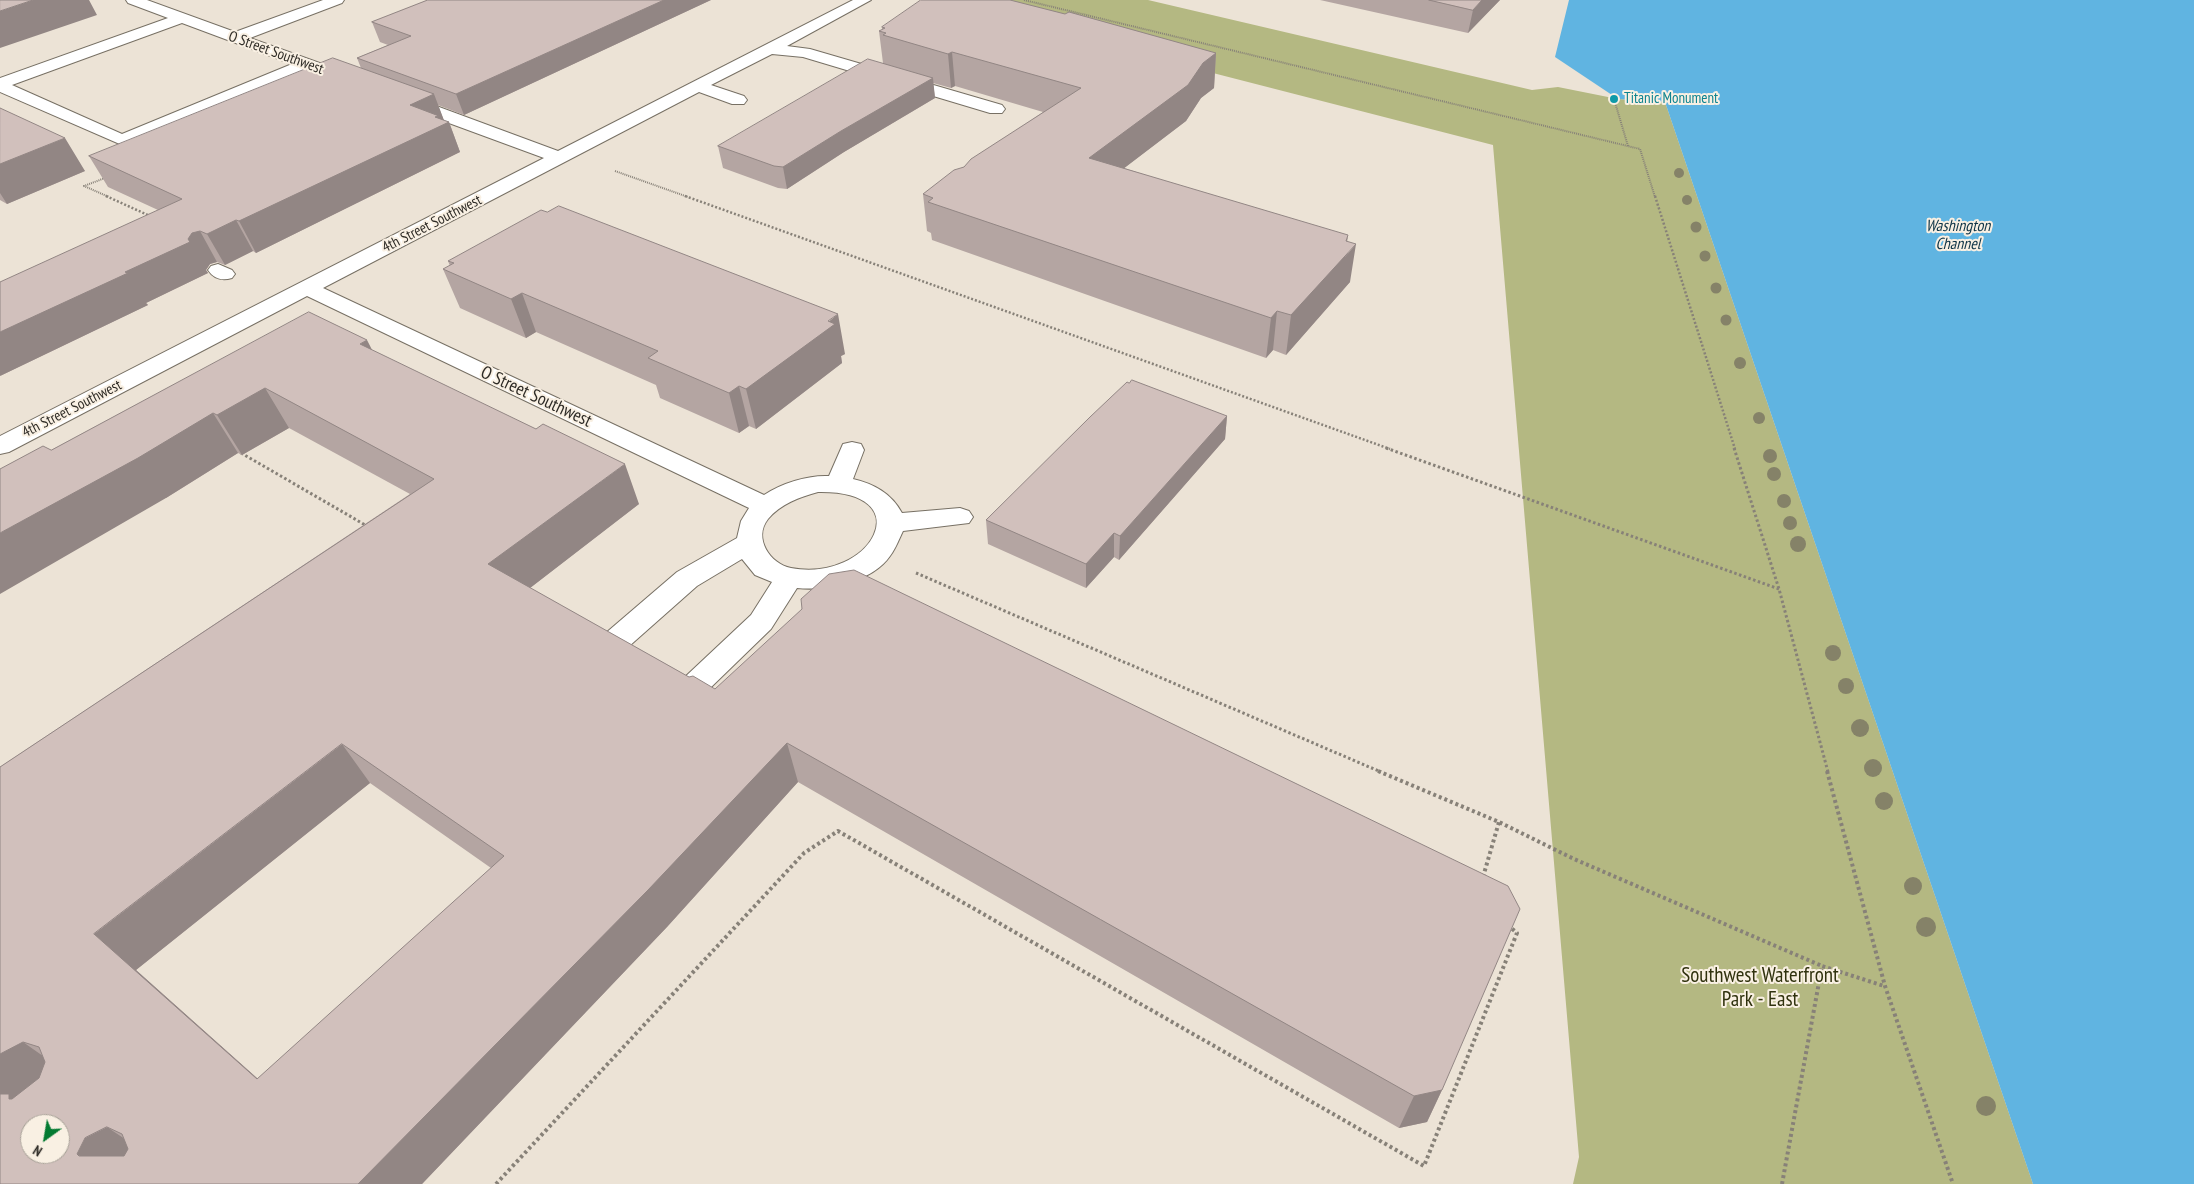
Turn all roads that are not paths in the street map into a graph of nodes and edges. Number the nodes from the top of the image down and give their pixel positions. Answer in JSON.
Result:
{"nodes":[{"id":1,"x":133,"y":0,"type":"edge"},
{"id":2,"x":337,"y":0,"type":"edge"},
{"id":3,"x":864,"y":0,"type":"edge"},
{"id":4,"x":182,"y":11,"type":"junction"},
{"id":5,"x":235,"y":38,"type":"junction"},
{"id":6,"x":770,"y":49,"type":"junction"},
{"id":7,"x":306,"y":64,"type":"junction"},
{"id":8,"x":360,"y":84,"type":"edge"},
{"id":9,"x":0,"y":85,"type":"edge"},
{"id":10,"x":697,"y":86,"type":"junction"},
{"id":11,"x":386,"y":94,"type":"edge"},
{"id":12,"x":738,"y":100,"type":"dead end"},
{"id":13,"x":996,"y":110,"type":"dead end"},
{"id":14,"x":559,"y":157,"type":"junction"},
{"id":15,"x":307,"y":288,"type":"junction"},
{"id":16,"x":0,"y":446,"type":"edge"},
{"id":17,"x":852,"y":450,"type":"dead end"},
{"id":18,"x":838,"y":484,"type":"junction"},
{"id":19,"x":766,"y":506,"type":"junction"},
{"id":20,"x":960,"y":517,"type":"dead end"},
{"id":21,"x":891,"y":523,"type":"junction"},
{"id":22,"x":749,"y":543,"type":"junction"},
{"id":23,"x":789,"y":578,"type":"junction"},
{"id":24,"x":617,"y":640,"type":"edge"},
{"id":25,"x":696,"y":684,"type":"edge"}],
"edges":[{"from":1,"to":4,"type":"street","name":"O Street Southwest"},
{"from":2,"to":5,"type":"street"},
{"from":3,"to":6,"type":"street","name":"4th Street Southwest"},
{"from":4,"to":5,"type":"street","name":"O Street Southwest"},
{"from":4,"to":9,"type":"street"},
{"from":5,"to":7,"type":"street","name":"O Street Southwest"},
{"from":6,"to":10,"type":"street","name":"4th Street Southwest"},
{"from":6,"to":13,"type":"street"},
{"from":7,"to":8,"type":"street","name":"O Street Southwest"},
{"from":7,"to":9,"type":"street"},
{"from":10,"to":12,"type":"street"},
{"from":10,"to":14,"type":"street","name":"4th Street Southwest"},
{"from":11,"to":14,"type":"street"},
{"from":14,"to":15,"type":"street","name":"4th Street Southwest"},
{"from":15,"to":16,"type":"street","name":"4th Street Southwest"},
{"from":15,"to":19,"type":"street","name":"O Street Southwest"},
{"from":17,"to":18,"type":"street"},
{"from":18,"to":19,"type":"street"},
{"from":18,"to":21,"type":"street"},
{"from":19,"to":22,"type":"street"},
{"from":20,"to":21,"type":"street"},
{"from":21,"to":23,"type":"street"},
{"from":22,"to":23,"type":"street"},
{"from":22,"to":24,"type":"street"},
{"from":23,"to":25,"type":"street"}]}
